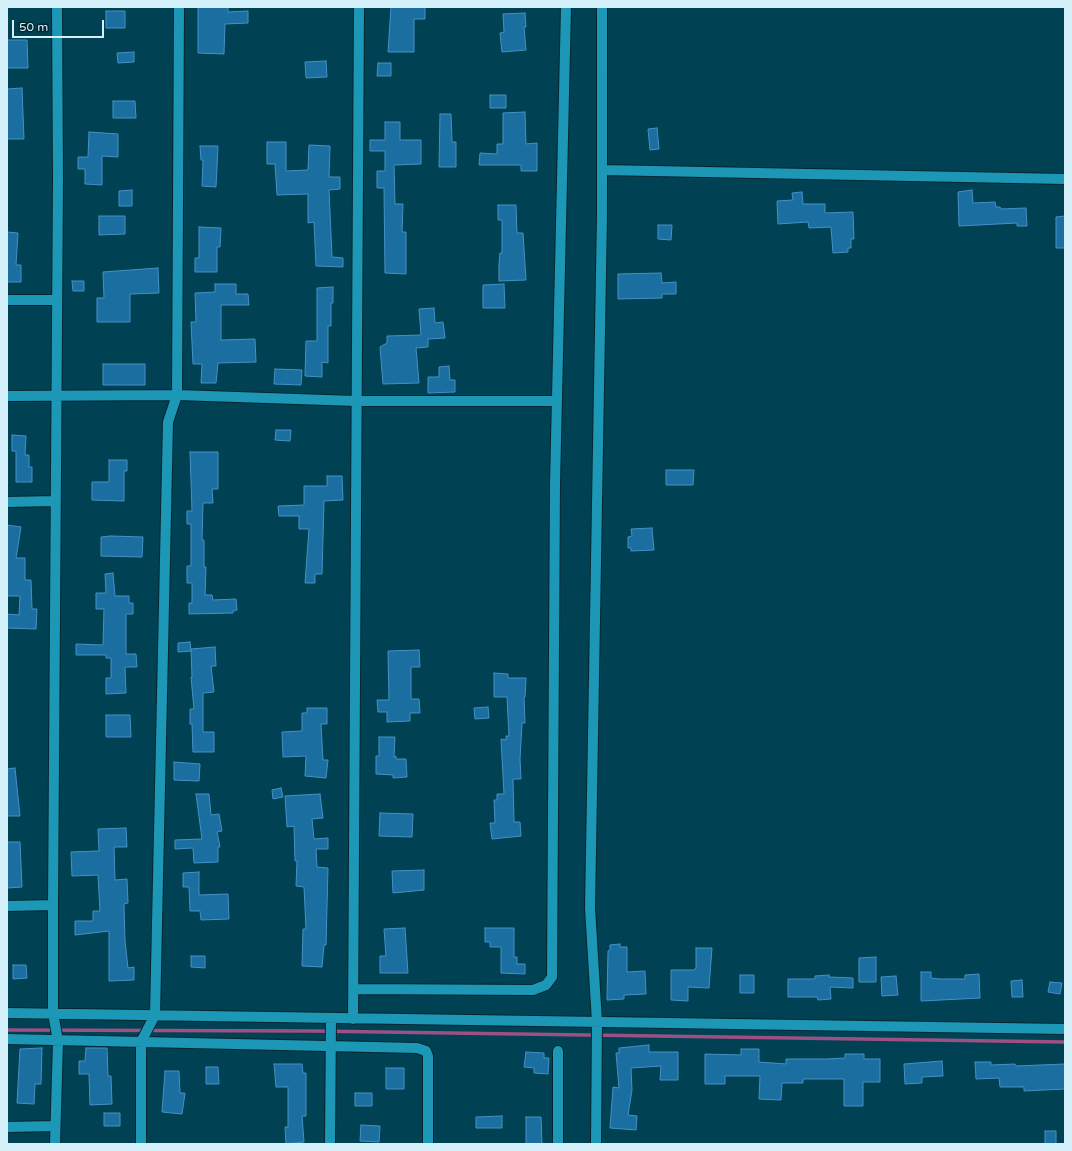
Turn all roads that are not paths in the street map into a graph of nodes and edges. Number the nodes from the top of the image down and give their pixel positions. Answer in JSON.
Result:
{"nodes":[{"id":1,"x":57,"y":7,"type":"edge"},
{"id":2,"x":179,"y":7,"type":"edge"},
{"id":3,"x":359,"y":7,"type":"edge"},
{"id":4,"x":566,"y":7,"type":"edge"},
{"id":5,"x":602,"y":7,"type":"edge"},
{"id":6,"x":602,"y":170,"type":"junction"},
{"id":7,"x":1065,"y":179,"type":"edge"},
{"id":8,"x":7,"y":300,"type":"edge"},
{"id":9,"x":57,"y":300,"type":"junction"},
{"id":10,"x":176,"y":395,"type":"junction"},
{"id":11,"x":7,"y":396,"type":"edge"},
{"id":12,"x":56,"y":396,"type":"junction"},
{"id":13,"x":356,"y":401,"type":"junction"},
{"id":14,"x":557,"y":402,"type":"junction"},
{"id":15,"x":55,"y":501,"type":"junction"},
{"id":16,"x":7,"y":502,"type":"edge"},
{"id":17,"x":53,"y":905,"type":"junction"},
{"id":18,"x":7,"y":906,"type":"edge"},
{"id":19,"x":354,"y":989,"type":"junction"},
{"id":20,"x":7,"y":1013,"type":"edge"},
{"id":21,"x":53,"y":1013,"type":"junction"},
{"id":22,"x":155,"y":1015,"type":"junction"},
{"id":23,"x":331,"y":1018,"type":"junction"},
{"id":24,"x":353,"y":1019,"type":"junction"},
{"id":25,"x":597,"y":1022,"type":"junction"},
{"id":26,"x":1065,"y":1029,"type":"edge"},
{"id":27,"x":7,"y":1039,"type":"edge"},
{"id":28,"x":58,"y":1040,"type":"junction"},
{"id":29,"x":141,"y":1042,"type":"junction"},
{"id":30,"x":331,"y":1046,"type":"junction"},
{"id":31,"x":558,"y":1051,"type":"dead end"},
{"id":32,"x":55,"y":1126,"type":"junction"},
{"id":33,"x":7,"y":1127,"type":"edge"},
{"id":34,"x":55,"y":1144,"type":"edge"},
{"id":35,"x":141,"y":1144,"type":"edge"},
{"id":36,"x":330,"y":1144,"type":"edge"},
{"id":37,"x":428,"y":1144,"type":"edge"},
{"id":38,"x":558,"y":1144,"type":"edge"},
{"id":39,"x":596,"y":1144,"type":"edge"}],
"edges":[{"from":1,"to":9,"type":"street"},
{"from":2,"to":10,"type":"street"},
{"from":3,"to":13,"type":"street"},
{"from":4,"to":14,"type":"street"},
{"from":5,"to":6,"type":"street"},
{"from":6,"to":7,"type":"street"},
{"from":6,"to":25,"type":"street"},
{"from":8,"to":9,"type":"street"},
{"from":9,"to":12,"type":"street"},
{"from":10,"to":12,"type":"street"},
{"from":10,"to":13,"type":"street"},
{"from":10,"to":22,"type":"street"},
{"from":11,"to":12,"type":"street"},
{"from":12,"to":15,"type":"street"},
{"from":13,"to":14,"type":"street"},
{"from":13,"to":19,"type":"street"},
{"from":14,"to":19,"type":"street"},
{"from":15,"to":16,"type":"street"},
{"from":15,"to":17,"type":"street"},
{"from":17,"to":18,"type":"street"},
{"from":17,"to":21,"type":"street"},
{"from":19,"to":24,"type":"street"},
{"from":20,"to":21,"type":"street"},
{"from":21,"to":22,"type":"street"},
{"from":21,"to":28,"type":"street"},
{"from":22,"to":23,"type":"street"},
{"from":22,"to":29,"type":"street"},
{"from":23,"to":24,"type":"street"},
{"from":23,"to":30,"type":"street"},
{"from":24,"to":25,"type":"street"},
{"from":25,"to":26,"type":"street"},
{"from":25,"to":39,"type":"street"},
{"from":27,"to":28,"type":"street"},
{"from":28,"to":29,"type":"street"},
{"from":28,"to":32,"type":"street"},
{"from":29,"to":30,"type":"street"},
{"from":29,"to":35,"type":"street"},
{"from":30,"to":36,"type":"street"},
{"from":30,"to":37,"type":"street"},
{"from":31,"to":38,"type":"street"},
{"from":32,"to":33,"type":"street"},
{"from":32,"to":34,"type":"street"}]}
